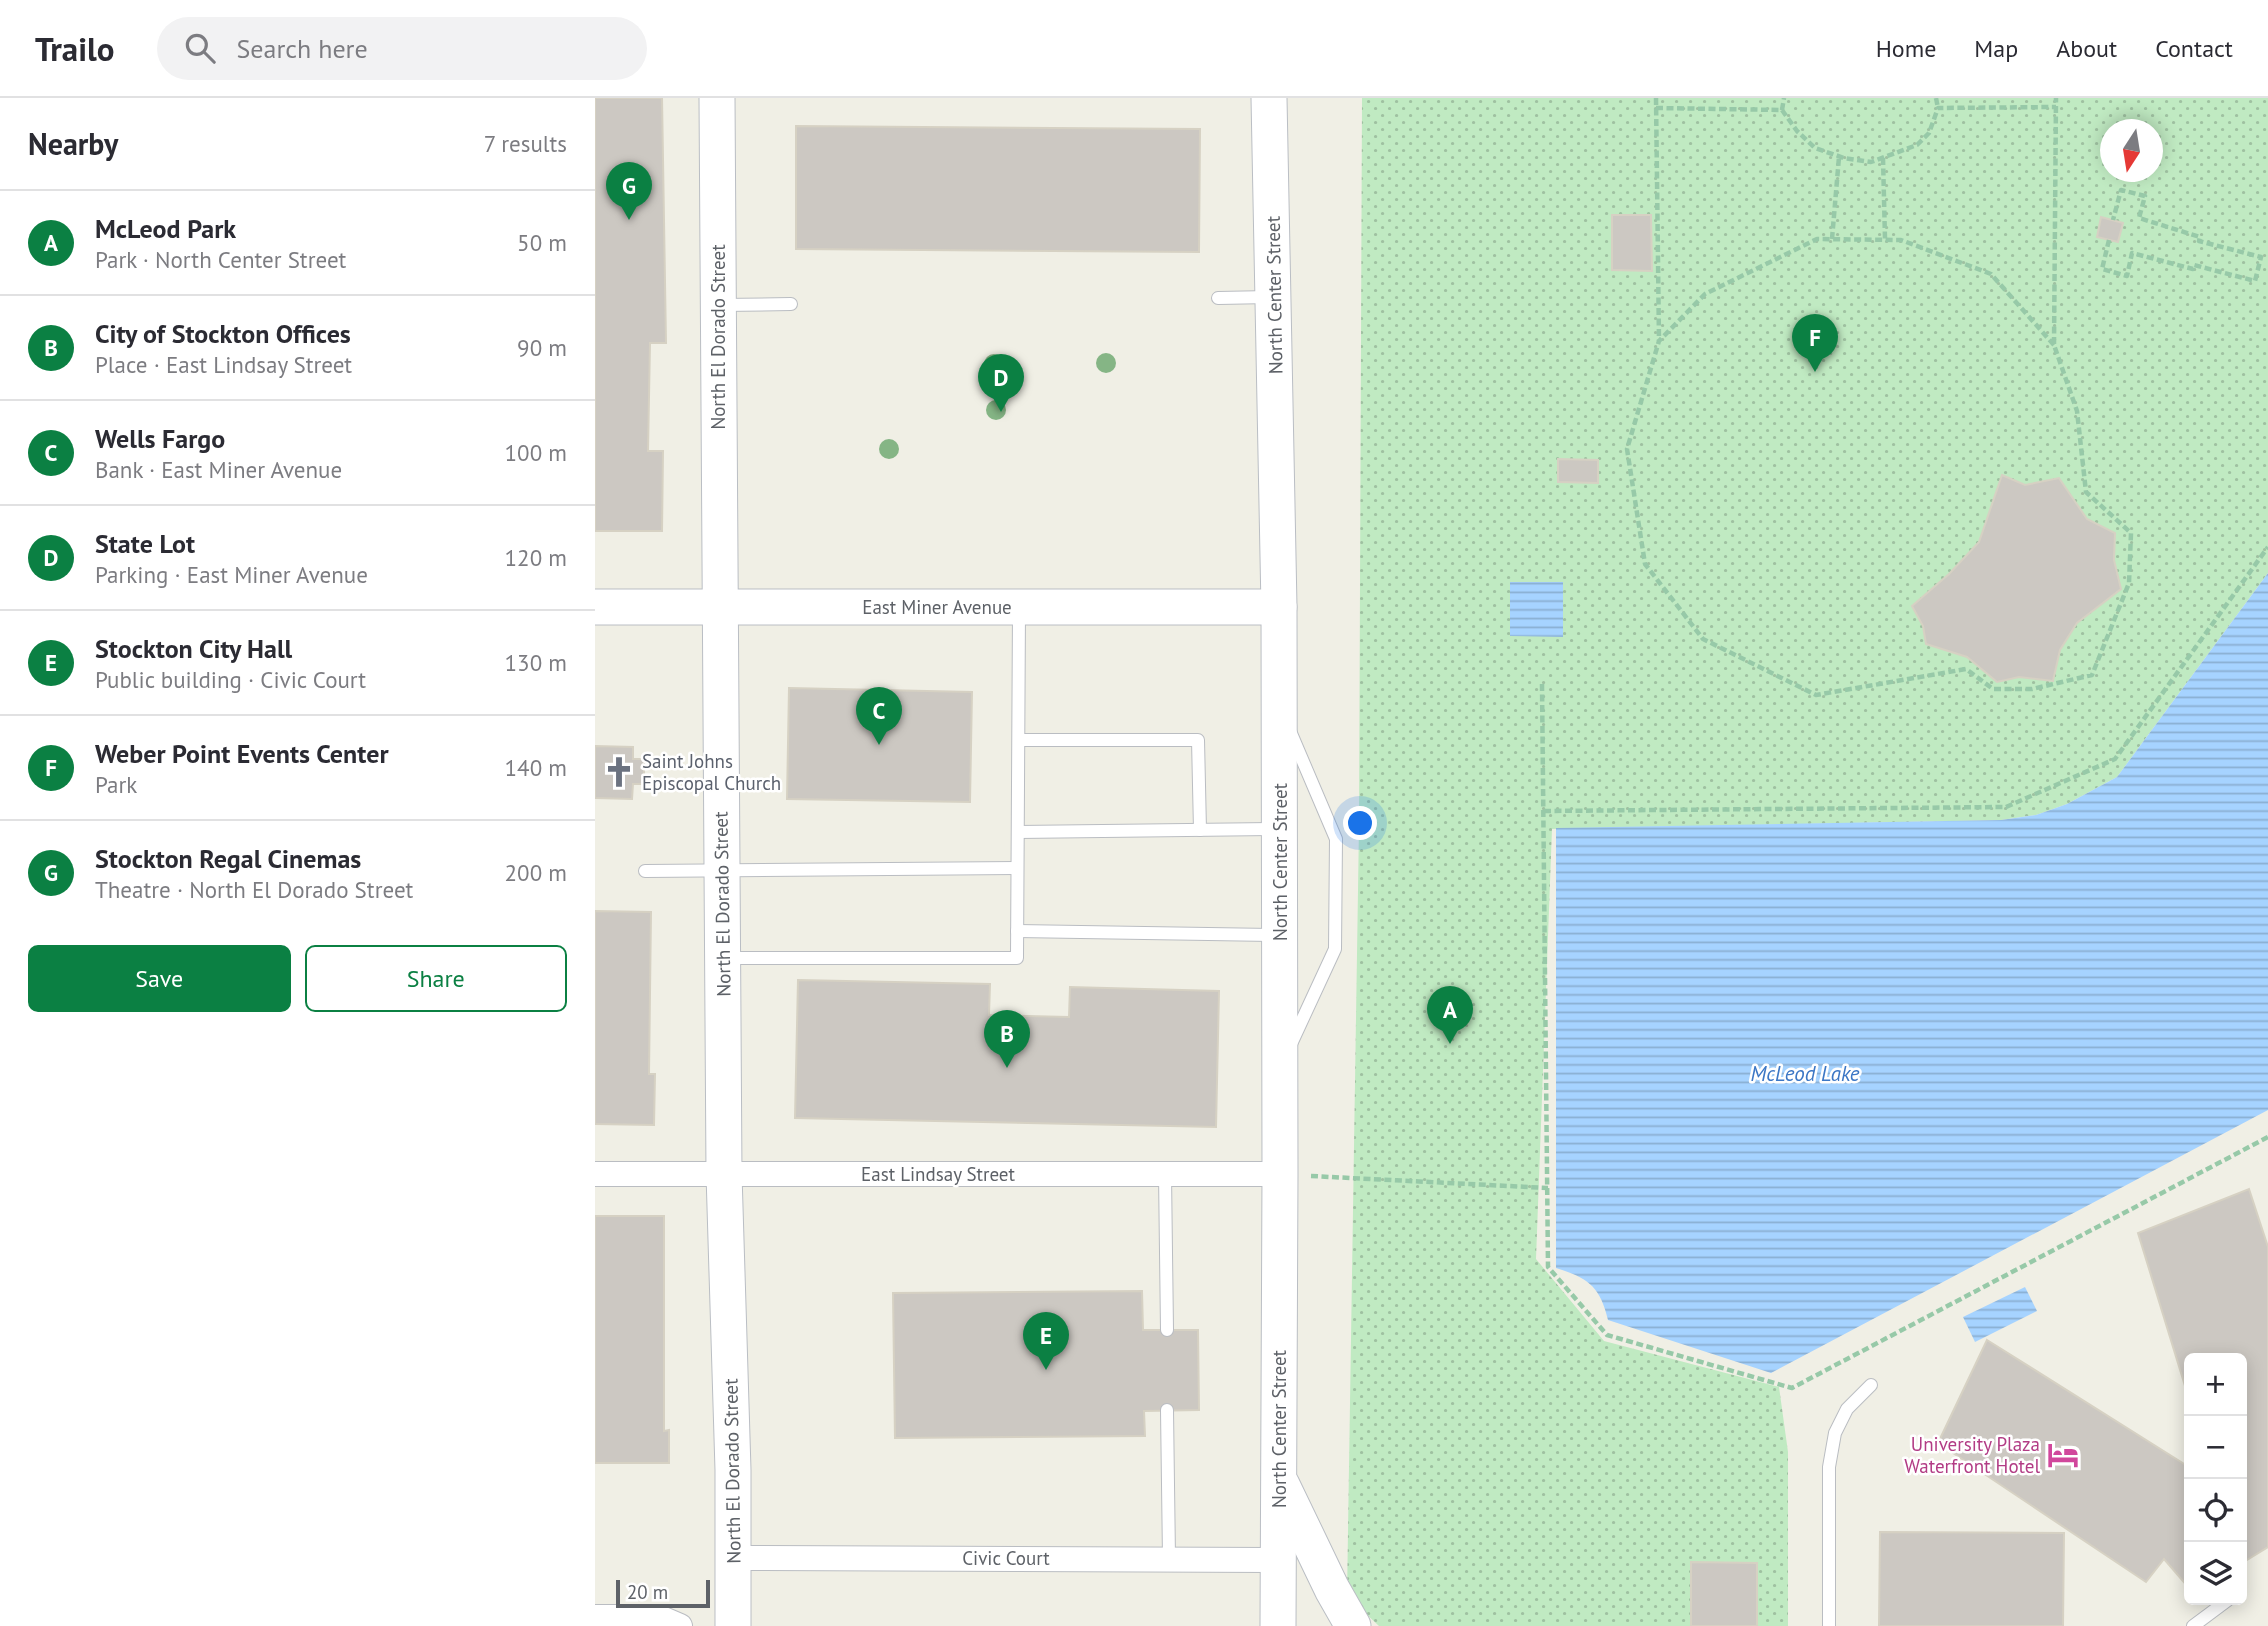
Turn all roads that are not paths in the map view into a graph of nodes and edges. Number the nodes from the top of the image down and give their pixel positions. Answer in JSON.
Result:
{"nodes":[{"id":1,"x":717,"y":98,"type":"edge"},
{"id":2,"x":1269,"y":98,"type":"edge"},
{"id":3,"x":1274,"y":297,"type":"junction"},
{"id":4,"x":1218,"y":298,"type":"dead end"},
{"id":5,"x":791,"y":304,"type":"dead end"},
{"id":6,"x":717,"y":305,"type":"junction"},
{"id":7,"x":719,"y":606,"type":"junction"},
{"id":8,"x":595,"y":607,"type":"edge"},
{"id":9,"x":1019,"y":607,"type":"junction"},
{"id":10,"x":1279,"y":607,"type":"junction"},
{"id":11,"x":1279,"y":705,"type":"junction"},
{"id":12,"x":1019,"y":740,"type":"junction"},
{"id":13,"x":1280,"y":829,"type":"junction"},
{"id":14,"x":1200,"y":830,"type":"junction"},
{"id":15,"x":1018,"y":832,"type":"junction"},
{"id":16,"x":1017,"y":868,"type":"junction"},
{"id":17,"x":722,"y":869,"type":"junction"},
{"id":18,"x":645,"y":871,"type":"dead end"},
{"id":19,"x":1017,"y":931,"type":"junction"},
{"id":20,"x":1280,"y":936,"type":"junction"},
{"id":21,"x":722,"y":958,"type":"junction"},
{"id":22,"x":1280,"y":1070,"type":"junction"},
{"id":23,"x":595,"y":1174,"type":"edge"},
{"id":24,"x":724,"y":1174,"type":"junction"},
{"id":25,"x":1165,"y":1174,"type":"junction"},
{"id":26,"x":1280,"y":1174,"type":"junction"},
{"id":27,"x":1167,"y":1330,"type":"dead end"},
{"id":28,"x":1871,"y":1385,"type":"dead end"},
{"id":29,"x":1167,"y":1410,"type":"dead end"},
{"id":30,"x":1278,"y":1478,"type":"junction"},
{"id":31,"x":734,"y":1558,"type":"junction"},
{"id":32,"x":1169,"y":1558,"type":"junction"},
{"id":33,"x":1278,"y":1560,"type":"junction"},
{"id":34,"x":2221,"y":1605,"type":"edge"},
{"id":35,"x":595,"y":1617,"type":"edge"},
{"id":36,"x":680,"y":1626,"type":"edge"},
{"id":37,"x":733,"y":1626,"type":"edge"},
{"id":38,"x":1277,"y":1626,"type":"edge"},
{"id":39,"x":1353,"y":1626,"type":"edge"},
{"id":40,"x":1829,"y":1626,"type":"edge"},
{"id":41,"x":2193,"y":1626,"type":"edge"}],
"edges":[{"from":1,"to":6,"type":"main road","name":"North El Dorado Street"},
{"from":2,"to":3,"type":"main road","name":"North Center Street"},
{"from":3,"to":4,"type":"lane"},
{"from":3,"to":10,"type":"main road","name":"North Center Street"},
{"from":5,"to":6,"type":"lane"},
{"from":6,"to":7,"type":"main road","name":"North El Dorado Street"},
{"from":7,"to":8,"type":"main road","name":"East Miner Avenue"},
{"from":7,"to":9,"type":"main road","name":"East Miner Avenue"},
{"from":7,"to":17,"type":"main road","name":"North El Dorado Street"},
{"from":9,"to":10,"type":"main road","name":"East Miner Avenue"},
{"from":9,"to":12,"type":"lane"},
{"from":10,"to":11,"type":"main road","name":"North Center Street"},
{"from":11,"to":13,"type":"main road","name":"North Center Street"},
{"from":11,"to":22,"type":"lane"},
{"from":12,"to":14,"type":"lane"},
{"from":12,"to":15,"type":"lane"},
{"from":13,"to":14,"type":"lane"},
{"from":13,"to":20,"type":"main road","name":"North Center Street"},
{"from":14,"to":15,"type":"lane"},
{"from":15,"to":16,"type":"lane"},
{"from":16,"to":17,"type":"lane"},
{"from":16,"to":19,"type":"lane"},
{"from":17,"to":18,"type":"lane"},
{"from":17,"to":21,"type":"main road","name":"North El Dorado Street"},
{"from":19,"to":20,"type":"lane"},
{"from":19,"to":21,"type":"lane"},
{"from":20,"to":22,"type":"main road","name":"North Center Street"},
{"from":21,"to":24,"type":"main road","name":"North El Dorado Street"},
{"from":22,"to":26,"type":"main road","name":"North Center Street"},
{"from":23,"to":24,"type":"street","name":"East Lindsay Street"},
{"from":24,"to":25,"type":"street","name":"East Lindsay Street"},
{"from":24,"to":31,"type":"main road","name":"North El Dorado Street"},
{"from":25,"to":26,"type":"street","name":"East Lindsay Street"},
{"from":25,"to":27,"type":"lane"},
{"from":26,"to":30,"type":"main road","name":"North Center Street"},
{"from":28,"to":40,"type":"lane"},
{"from":29,"to":32,"type":"lane"},
{"from":30,"to":33,"type":"main road","name":"North Center Street"},
{"from":30,"to":39,"type":"main road"},
{"from":31,"to":32,"type":"street","name":"Civic Court"},
{"from":31,"to":37,"type":"main road","name":"North El Dorado Street"},
{"from":32,"to":33,"type":"street","name":"Civic Court"},
{"from":33,"to":38,"type":"main road","name":"North Center Street"},
{"from":34,"to":41,"type":"lane"},
{"from":35,"to":36,"type":"street"}]}
